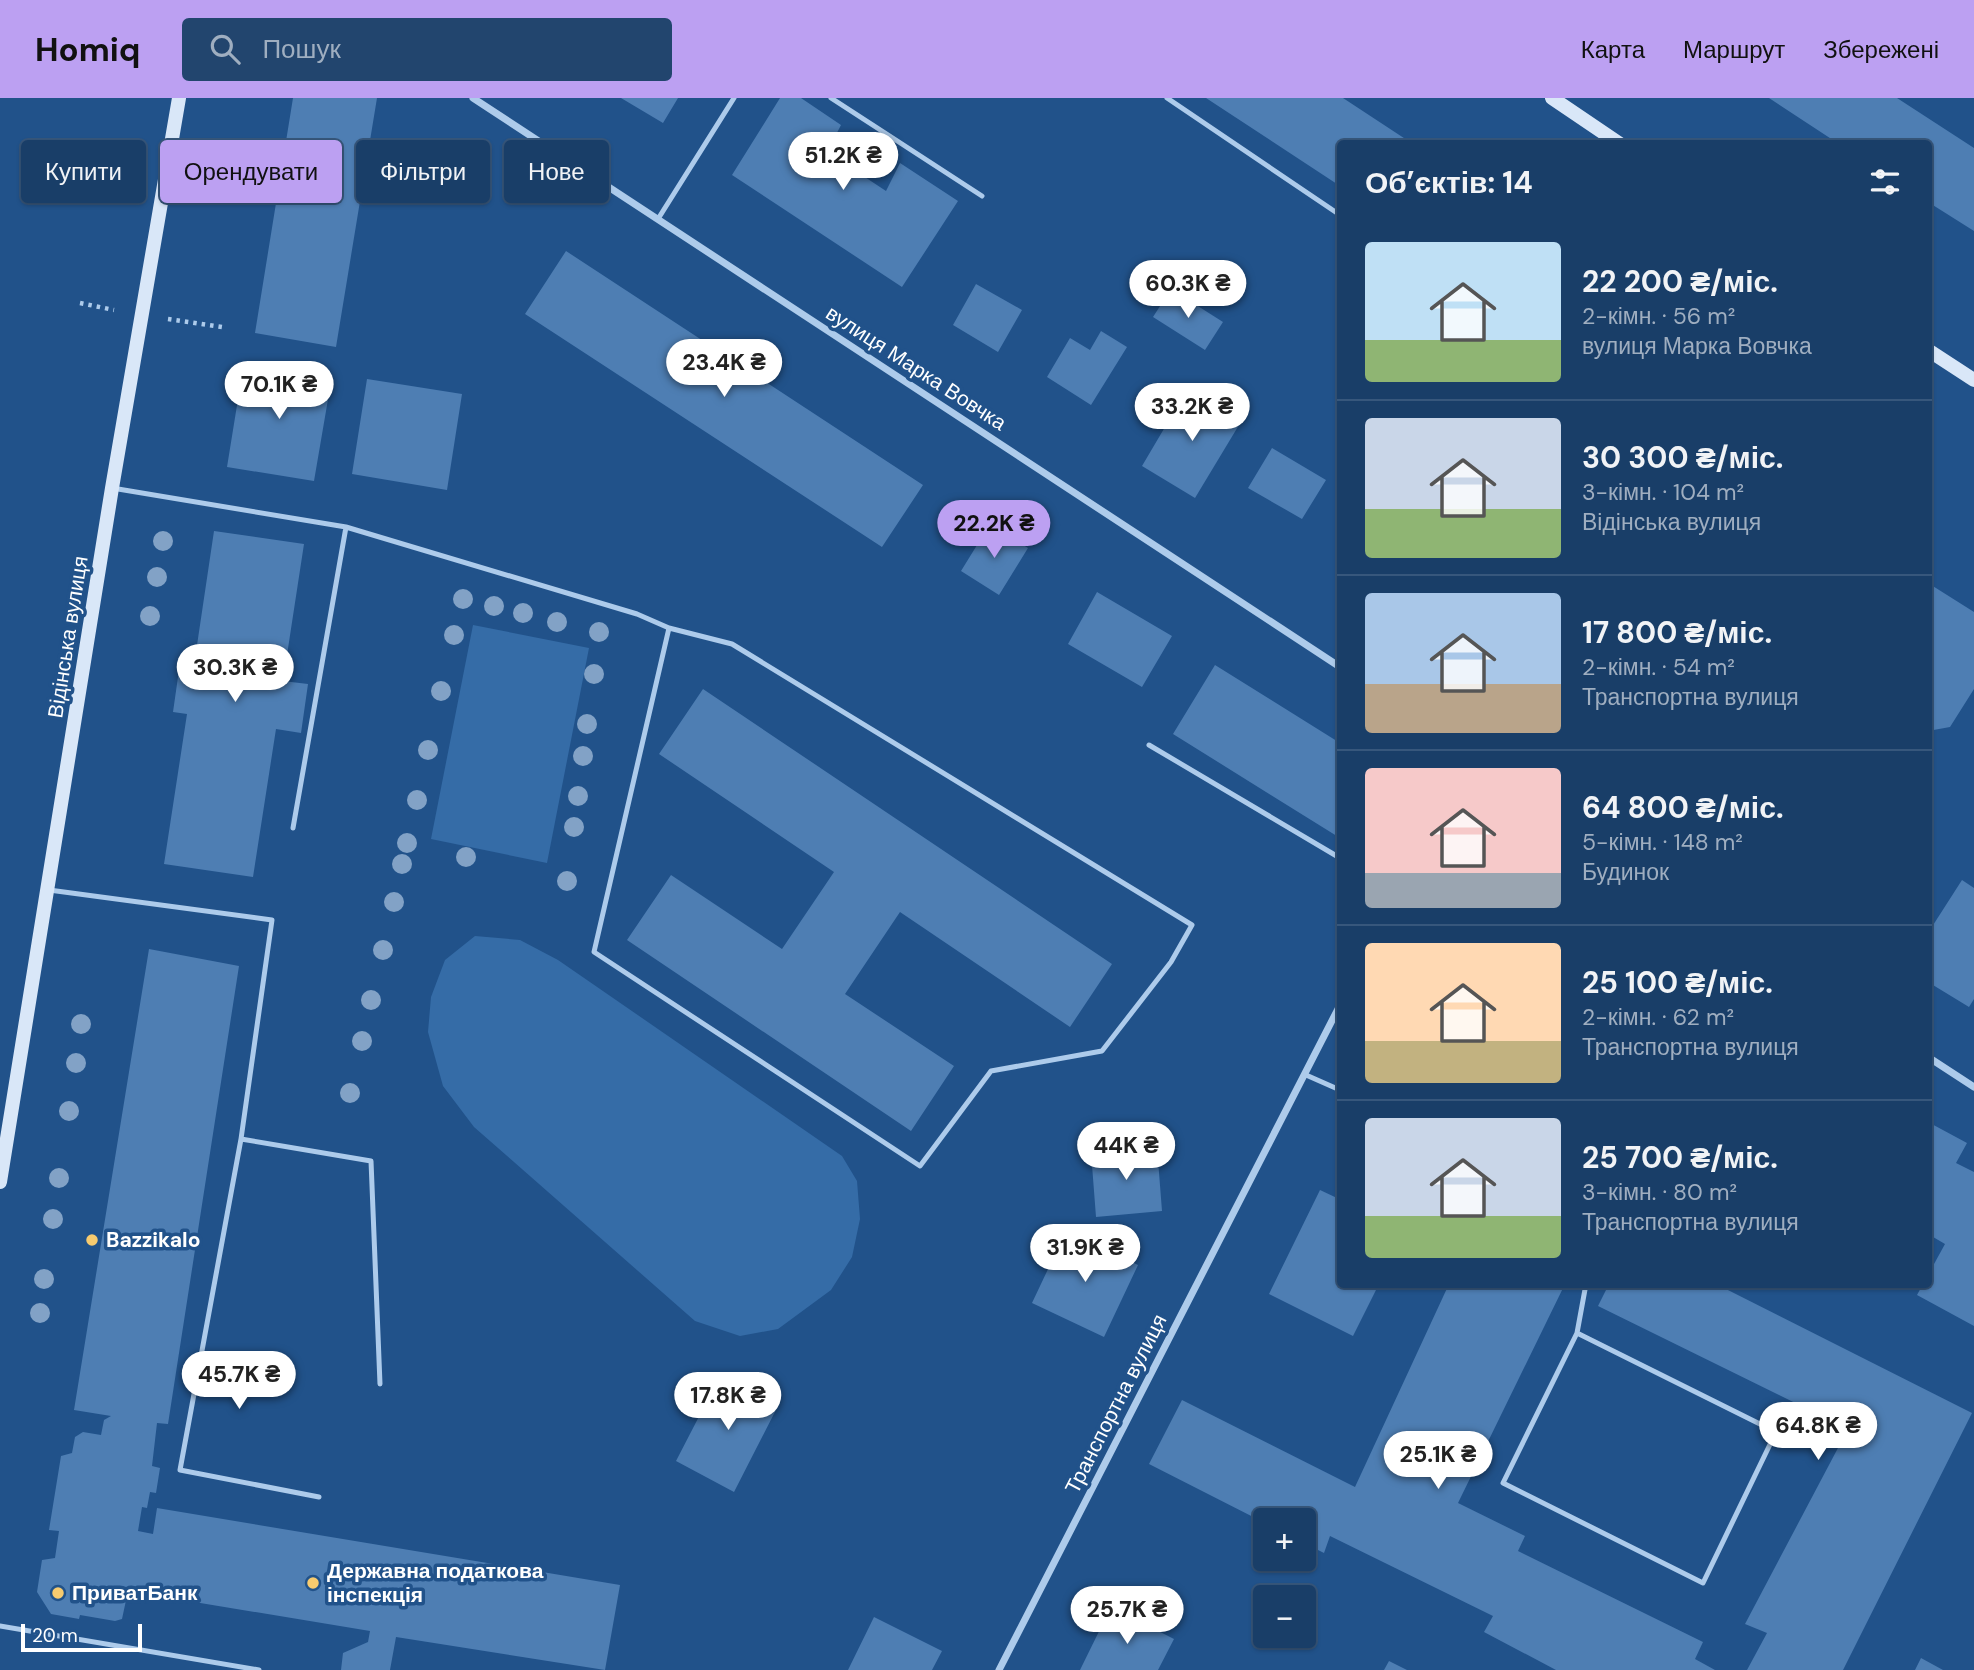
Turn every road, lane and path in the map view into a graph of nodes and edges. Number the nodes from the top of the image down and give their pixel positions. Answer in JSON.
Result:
{"nodes":[{"id":1,"x":179,"y":98,"type":"edge"},
{"id":2,"x":473,"y":98,"type":"edge"},
{"id":3,"x":734,"y":98,"type":"edge"},
{"id":4,"x":831,"y":98,"type":"edge"},
{"id":5,"x":1167,"y":98,"type":"edge"},
{"id":6,"x":1552,"y":98,"type":"edge"},
{"id":7,"x":1614,"y":140,"type":"edge"},
{"id":8,"x":982,"y":197,"type":"dead end"},
{"id":9,"x":1337,"y":213,"type":"edge"},
{"id":10,"x":658,"y":219,"type":"junction"},
{"id":11,"x":1932,"y":353,"type":"edge"},
{"id":12,"x":1974,"y":380,"type":"edge"},
{"id":13,"x":112,"y":488,"type":"junction"},
{"id":14,"x":346,"y":527,"type":"junction"},
{"id":15,"x":668,"y":628,"type":"junction"},
{"id":16,"x":1337,"y":665,"type":"edge"},
{"id":17,"x":1149,"y":745,"type":"dead end"},
{"id":18,"x":293,"y":828,"type":"dead end"},
{"id":19,"x":1337,"y":856,"type":"edge"},
{"id":20,"x":49,"y":890,"type":"junction"},
{"id":21,"x":1337,"y":1011,"type":"edge"},
{"id":22,"x":1932,"y":1060,"type":"edge"},
{"id":23,"x":1306,"y":1075,"type":"junction"},
{"id":24,"x":1974,"y":1087,"type":"edge"},
{"id":25,"x":1337,"y":1089,"type":"edge"},
{"id":26,"x":241,"y":1139,"type":"junction"},
{"id":27,"x":0,"y":1182,"type":"edge"},
{"id":28,"x":1585,"y":1288,"type":"edge"},
{"id":29,"x":1577,"y":1333,"type":"junction"},
{"id":30,"x":380,"y":1384,"type":"dead end"},
{"id":31,"x":319,"y":1497,"type":"dead end"},
{"id":32,"x":0,"y":1626,"type":"edge"},
{"id":33,"x":259,"y":1670,"type":"edge"},
{"id":34,"x":999,"y":1670,"type":"edge"}],
"edges":[{"from":1,"to":13,"type":"main road","name":"Відінська вулиця"},
{"from":2,"to":10,"type":"street","name":"вулиця Марка Вовчка"},
{"from":3,"to":10,"type":"lane"},
{"from":4,"to":8,"type":"lane"},
{"from":5,"to":9,"type":"lane"},
{"from":6,"to":7,"type":"main road"},
{"from":10,"to":16,"type":"street","name":"вулиця Марка Вовчка"},
{"from":11,"to":12,"type":"main road"},
{"from":13,"to":14,"type":"lane"},
{"from":13,"to":20,"type":"main road","name":"Відінська вулиця"},
{"from":14,"to":15,"type":"lane"},
{"from":14,"to":18,"type":"lane"},
{"from":15,"to":15,"type":"lane"},
{"from":17,"to":19,"type":"lane"},
{"from":20,"to":26,"type":"lane"},
{"from":20,"to":27,"type":"main road","name":"Відінська вулиця"},
{"from":21,"to":23,"type":"street","name":"Транспортна вулиця"},
{"from":22,"to":24,"type":"street"},
{"from":23,"to":25,"type":"lane"},
{"from":23,"to":34,"type":"street","name":"Транспортна вулиця"},
{"from":26,"to":30,"type":"lane"},
{"from":26,"to":31,"type":"lane"},
{"from":28,"to":29,"type":"lane"},
{"from":29,"to":29,"type":"lane"},
{"from":32,"to":33,"type":"lane"}]}
